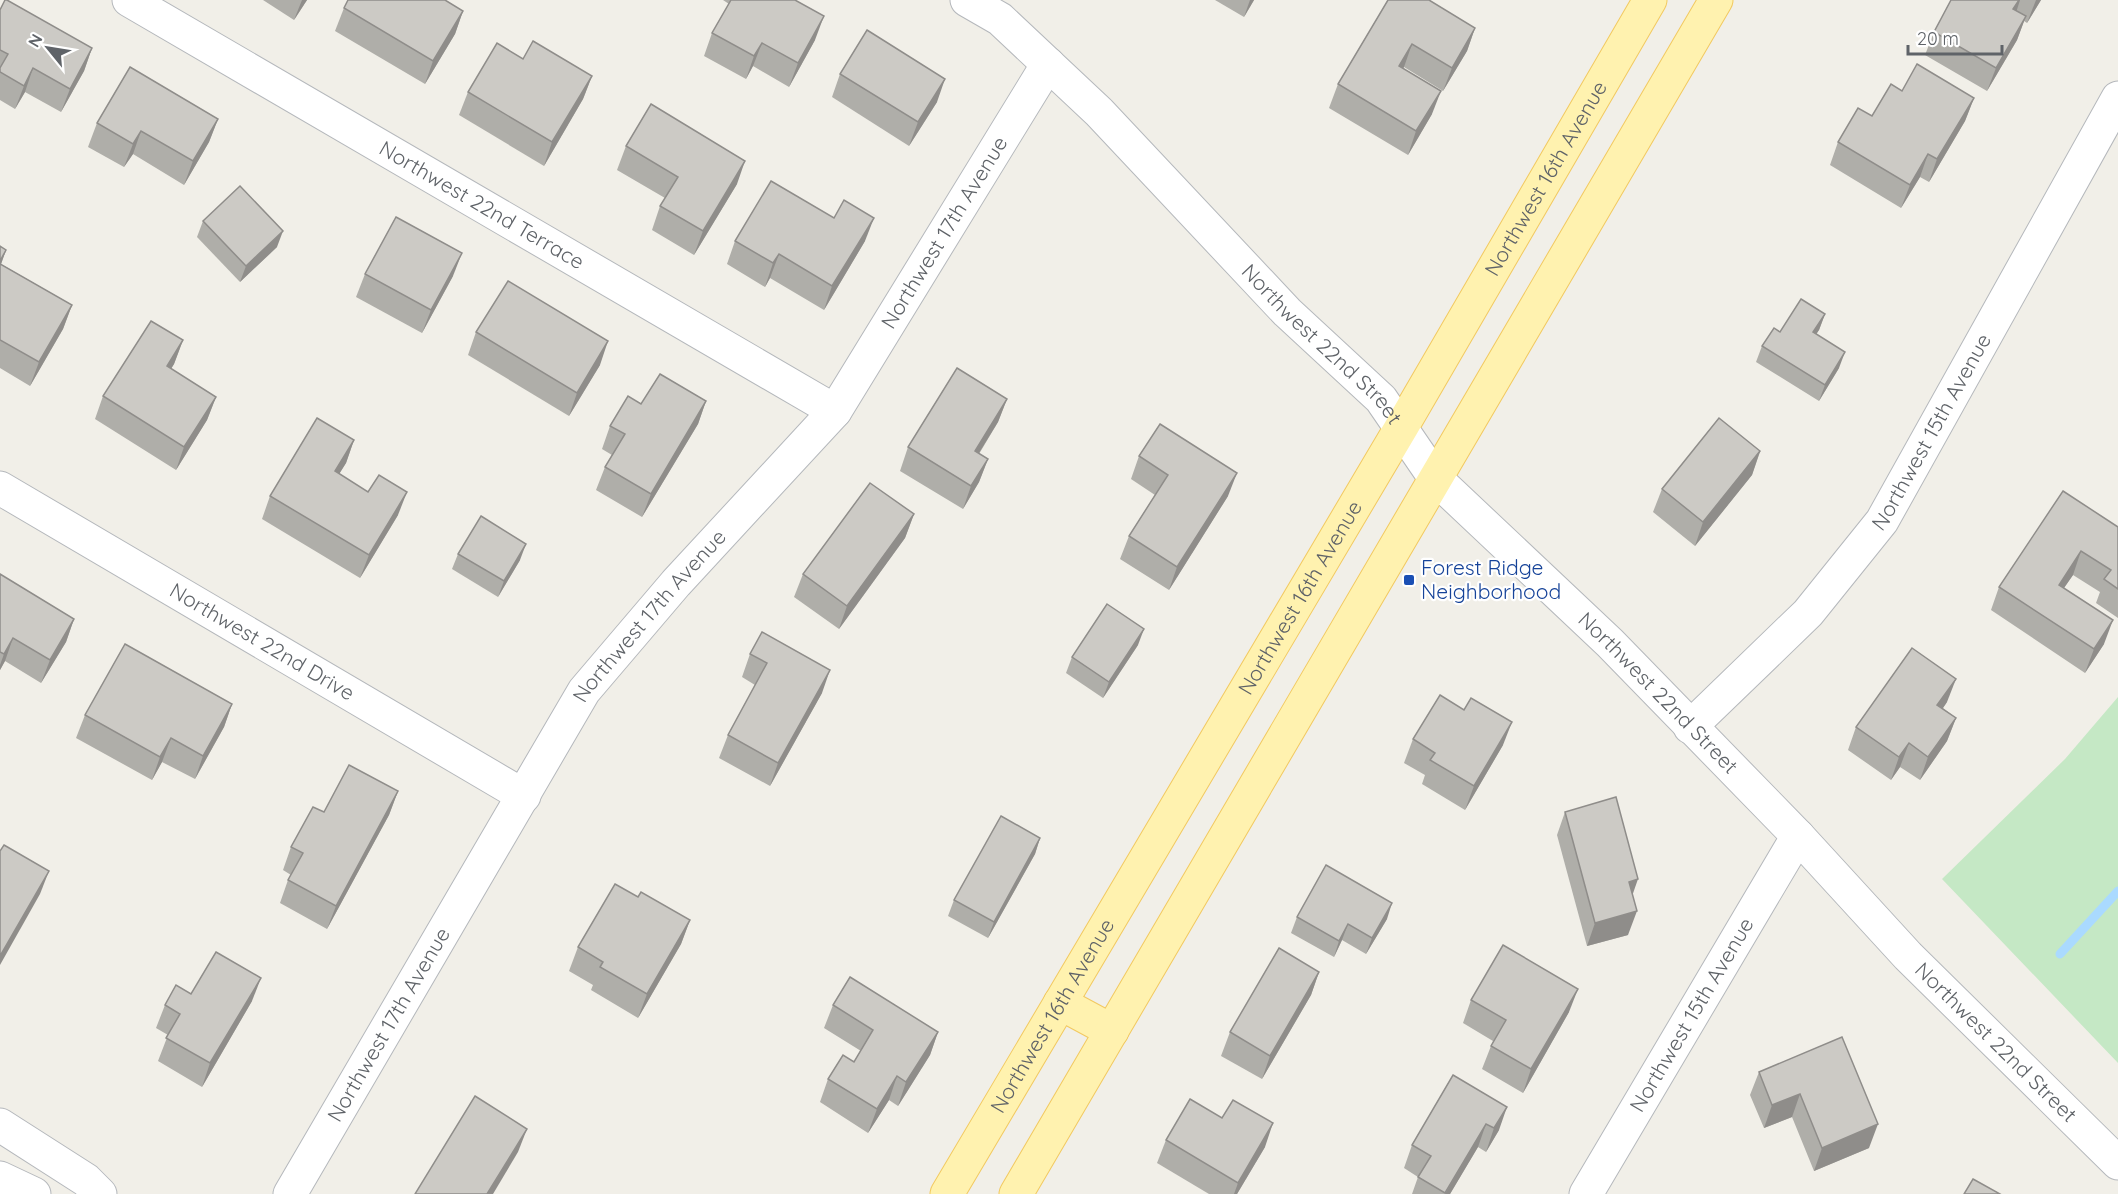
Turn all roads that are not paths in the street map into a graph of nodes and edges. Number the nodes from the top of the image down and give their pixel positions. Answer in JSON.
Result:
{"nodes":[{"id":1,"x":129,"y":0,"type":"edge"},
{"id":2,"x":967,"y":0,"type":"edge"},
{"id":3,"x":1650,"y":0,"type":"edge"},
{"id":4,"x":1716,"y":0,"type":"edge"},
{"id":5,"x":1048,"y":64,"type":"junction"},
{"id":6,"x":2118,"y":98,"type":"edge"},
{"id":7,"x":835,"y":411,"type":"junction"},
{"id":8,"x":1401,"y":428,"type":"junction"},
{"id":9,"x":1435,"y":478,"type":"junction"},
{"id":10,"x":0,"y":488,"type":"edge"},
{"id":11,"x":1690,"y":727,"type":"junction"},
{"id":12,"x":524,"y":796,"type":"junction"},
{"id":13,"x":1798,"y":836,"type":"junction"},
{"id":14,"x":1060,"y":1003,"type":"junction"},
{"id":15,"x":1112,"y":1031,"type":"junction"},
{"id":16,"x":0,"y":1125,"type":"edge"},
{"id":17,"x":2118,"y":1163,"type":"edge"},
{"id":18,"x":0,"y":1178,"type":"edge"},
{"id":19,"x":34,"y":1194,"type":"edge"},
{"id":20,"x":100,"y":1194,"type":"edge"},
{"id":21,"x":291,"y":1194,"type":"edge"},
{"id":22,"x":947,"y":1194,"type":"edge"},
{"id":23,"x":1016,"y":1194,"type":"edge"},
{"id":24,"x":1586,"y":1194,"type":"edge"}],
"edges":[{"from":1,"to":7,"type":"street","name":"Northwest 22nd Terrace"},
{"from":2,"to":5,"type":"street","name":"Northwest 22nd Street"},
{"from":3,"to":8,"type":"main road","name":"Northwest 16th Avenue"},
{"from":4,"to":9,"type":"main road"},
{"from":5,"to":7,"type":"street","name":"Northwest 17th Avenue"},
{"from":5,"to":8,"type":"street","name":"Northwest 22nd Street"},
{"from":6,"to":11,"type":"street","name":"Northwest 15th Avenue"},
{"from":7,"to":12,"type":"street","name":"Northwest 17th Avenue"},
{"from":8,"to":9,"type":"street","name":"Northwest 22nd Street"},
{"from":8,"to":14,"type":"main road","name":"Northwest 16th Avenue"},
{"from":9,"to":11,"type":"street","name":"Northwest 22nd Street"},
{"from":9,"to":15,"type":"main road"},
{"from":10,"to":12,"type":"street","name":"Northwest 22nd Drive"},
{"from":11,"to":13,"type":"street","name":"Northwest 22nd Street"},
{"from":12,"to":21,"type":"street","name":"Northwest 17th Avenue"},
{"from":13,"to":17,"type":"street","name":"Northwest 22nd Street"},
{"from":13,"to":24,"type":"street","name":"Northwest 15th Avenue"},
{"from":14,"to":15,"type":"main road"},
{"from":14,"to":22,"type":"main road","name":"Northwest 16th Avenue"},
{"from":15,"to":23,"type":"main road"},
{"from":16,"to":20,"type":"street"},
{"from":18,"to":19,"type":"street"}]}
